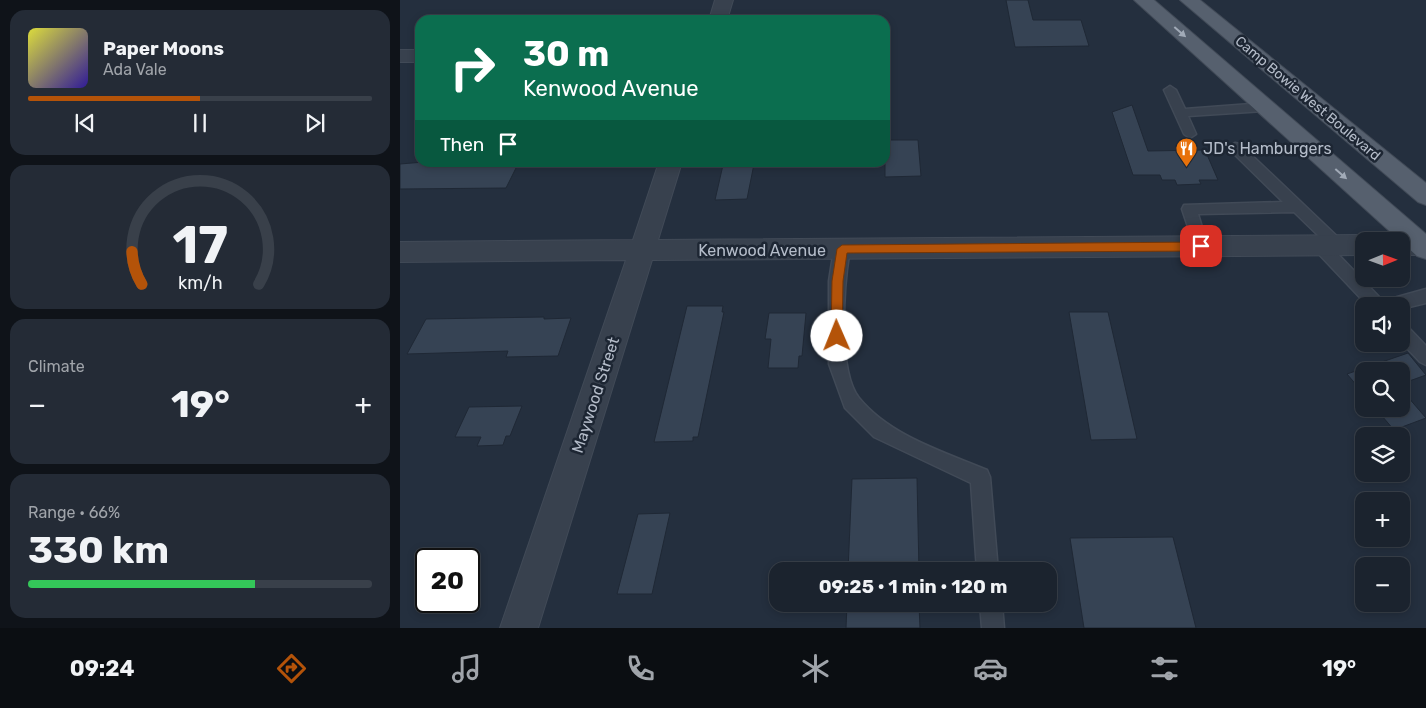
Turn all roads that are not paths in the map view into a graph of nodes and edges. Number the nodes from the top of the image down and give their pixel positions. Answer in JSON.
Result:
{"nodes":[{"id":1,"x":724,"y":0,"type":"edge"},
{"id":2,"x":1143,"y":0,"type":"edge"},
{"id":3,"x":1190,"y":0,"type":"edge"},
{"id":4,"x":720,"y":15,"type":"edge"},
{"id":5,"x":400,"y":56,"type":"edge"},
{"id":6,"x":415,"y":56,"type":"edge"},
{"id":7,"x":1170,"y":90,"type":"dead end"},
{"id":8,"x":1264,"y":106,"type":"junction"},
{"id":9,"x":1181,"y":112,"type":"junction"},
{"id":10,"x":1190,"y":134,"type":"dead end"},
{"id":11,"x":1235,"y":147,"type":"dead end"},
{"id":12,"x":669,"y":167,"type":"edge"},
{"id":13,"x":1426,"y":196,"type":"edge"},
{"id":14,"x":1297,"y":207,"type":"junction"},
{"id":15,"x":1355,"y":245,"type":"edge"},
{"id":16,"x":1201,"y":246,"type":"junction"},
{"id":17,"x":1329,"y":246,"type":"junction"},
{"id":18,"x":1419,"y":246,"type":"edge"},
{"id":19,"x":842,"y":249,"type":"junction"},
{"id":20,"x":642,"y":251,"type":"junction"},
{"id":21,"x":400,"y":252,"type":"edge"},
{"id":22,"x":1426,"y":296,"type":"edge"},
{"id":23,"x":1371,"y":297,"type":"edge"},
{"id":24,"x":1410,"y":300,"type":"edge"},
{"id":25,"x":1410,"y":340,"type":"edge"},
{"id":26,"x":1426,"y":357,"type":"edge"},
{"id":27,"x":987,"y":562,"type":"edge"},
{"id":28,"x":992,"y":612,"type":"edge"},
{"id":29,"x":519,"y":628,"type":"edge"},
{"id":30,"x":993,"y":628,"type":"edge"}],
"edges":[{"from":1,"to":4,"type":"street"},
{"from":2,"to":8,"type":"main road","one_way":true},
{"from":3,"to":13,"type":"main road","name":"Camp Bowie West Boulevard"},
{"from":5,"to":6,"type":"street"},
{"from":7,"to":9,"type":"lane"},
{"from":8,"to":9,"type":"lane"},
{"from":8,"to":18,"type":"main road","one_way":true},
{"from":9,"to":10,"type":"lane"},
{"from":11,"to":14,"type":"lane"},
{"from":12,"to":20,"type":"street","name":"Maywood Street"},
{"from":14,"to":16,"type":"lane"},
{"from":14,"to":17,"type":"lane"},
{"from":15,"to":17,"type":"street","name":"Kenwood Avenue"},
{"from":16,"to":17,"type":"street","name":"Kenwood Avenue"},
{"from":16,"to":19,"type":"street","name":"Kenwood Avenue"},
{"from":17,"to":23,"type":"lane"},
{"from":19,"to":20,"type":"street","name":"Kenwood Avenue"},
{"from":19,"to":27,"type":"lane"},
{"from":20,"to":21,"type":"street","name":"Kenwood Avenue"},
{"from":20,"to":29,"type":"street","name":"Maywood Street"},
{"from":22,"to":24,"type":"lane"},
{"from":25,"to":26,"type":"lane"},
{"from":28,"to":30,"type":"lane"}]}
